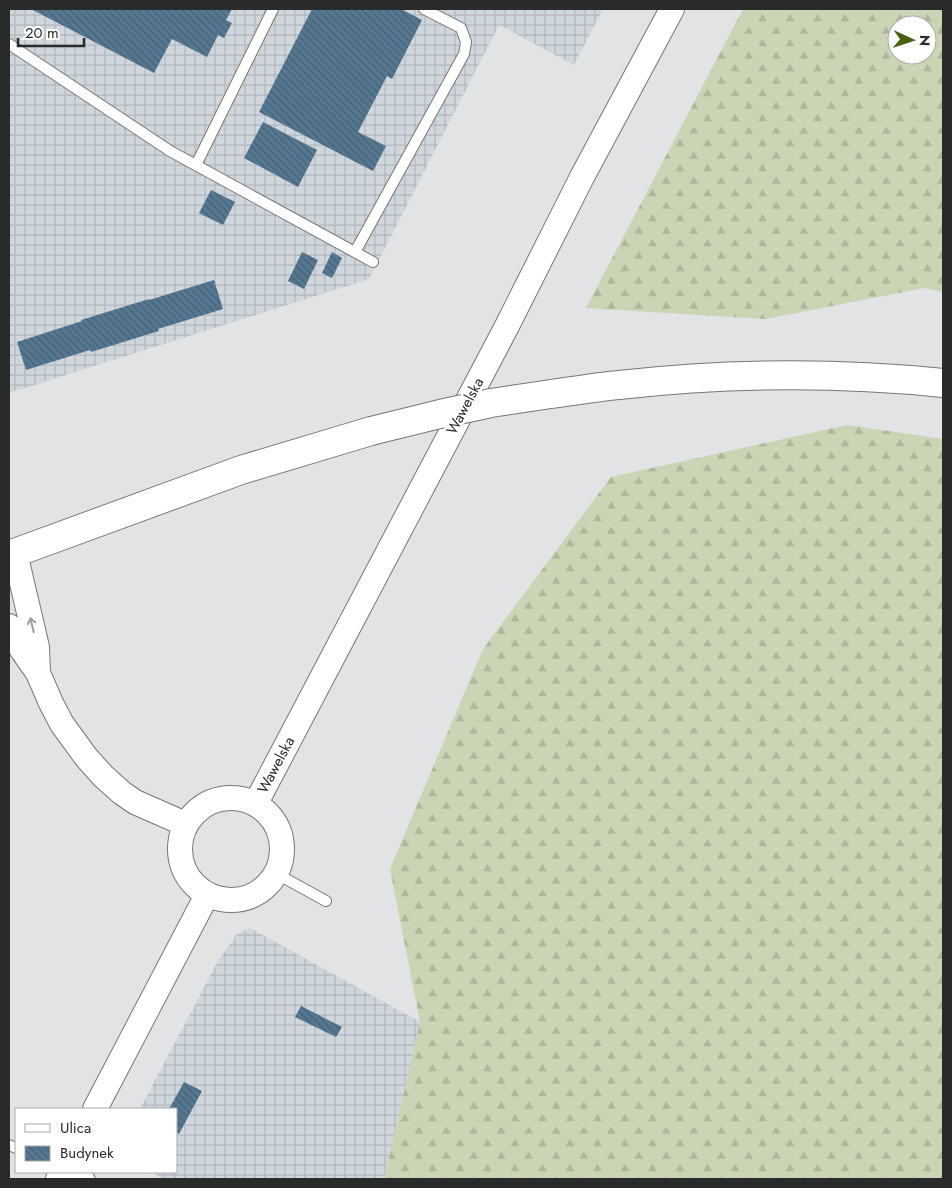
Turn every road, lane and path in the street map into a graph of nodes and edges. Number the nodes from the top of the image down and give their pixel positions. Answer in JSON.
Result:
{"nodes":[{"id":1,"x":273,"y":9,"type":"edge"},
{"id":2,"x":424,"y":9,"type":"edge"},
{"id":3,"x":672,"y":9,"type":"edge"},
{"id":4,"x":9,"y":44,"type":"edge"},
{"id":5,"x":196,"y":165,"type":"junction"},
{"id":6,"x":355,"y":252,"type":"junction"},
{"id":7,"x":373,"y":262,"type":"dead end"},
{"id":8,"x":943,"y":382,"type":"edge"},
{"id":9,"x":12,"y":554,"type":"edge"},
{"id":10,"x":9,"y":626,"type":"edge"},
{"id":11,"x":38,"y":673,"type":"junction"},
{"id":12,"x":256,"y":803,"type":"junction"},
{"id":13,"x":185,"y":824,"type":"junction"},
{"id":14,"x":277,"y":874,"type":"junction"},
{"id":15,"x":207,"y":895,"type":"junction"},
{"id":16,"x":326,"y":901,"type":"dead end"},
{"id":17,"x":96,"y":1108,"type":"edge"},
{"id":18,"x":70,"y":1173,"type":"edge"},
{"id":19,"x":86,"y":1179,"type":"edge"}],
"edges":[{"from":1,"to":5,"type":"lane"},
{"from":2,"to":6,"type":"lane"},
{"from":3,"to":12,"type":"street","name":"Wawelska"},
{"from":4,"to":5,"type":"lane"},
{"from":5,"to":6,"type":"lane"},
{"from":6,"to":7,"type":"lane"},
{"from":8,"to":9,"type":"highway","bridge":true},
{"from":11,"to":9,"type":"street","one_way":true},
{"from":10,"to":11,"type":"street"},
{"from":11,"to":13,"type":"street"},
{"from":12,"to":13,"type":"street"},
{"from":12,"to":14,"type":"street"},
{"from":13,"to":15,"type":"street"},
{"from":14,"to":15,"type":"street"},
{"from":14,"to":16,"type":"lane"},
{"from":15,"to":17,"type":"street"},
{"from":18,"to":19,"type":"street"}]}
